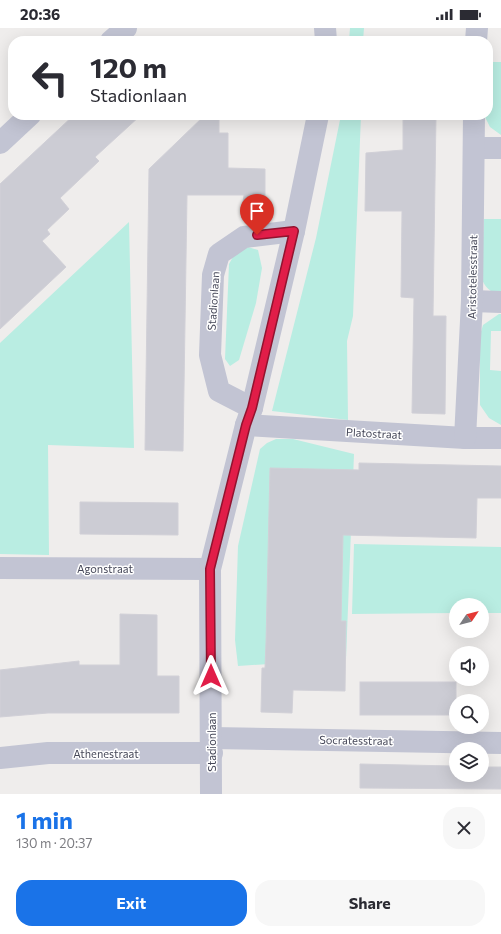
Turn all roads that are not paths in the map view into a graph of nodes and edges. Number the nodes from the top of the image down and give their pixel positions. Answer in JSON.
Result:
{"nodes":[{"id":1,"x":126,"y":28,"type":"edge"},
{"id":2,"x":117,"y":36,"type":"edge"},
{"id":3,"x":25,"y":120,"type":"edge"},
{"id":4,"x":317,"y":120,"type":"edge"},
{"id":5,"x":474,"y":120,"type":"edge"},
{"id":6,"x":0,"y":143,"type":"edge"},
{"id":7,"x":474,"y":148,"type":"junction"},
{"id":8,"x":501,"y":148,"type":"edge"},
{"id":9,"x":294,"y":231,"type":"junction"},
{"id":10,"x":472,"y":301,"type":"junction"},
{"id":11,"x":501,"y":302,"type":"edge"},
{"id":12,"x":249,"y":416,"type":"junction"},
{"id":13,"x":465,"y":438,"type":"junction"},
{"id":14,"x":501,"y":438,"type":"edge"},
{"id":15,"x":0,"y":568,"type":"edge"},
{"id":16,"x":210,"y":569,"type":"junction"},
{"id":17,"x":501,"y":743,"type":"edge"},
{"id":18,"x":212,"y":746,"type":"junction"},
{"id":19,"x":0,"y":758,"type":"edge"},
{"id":20,"x":211,"y":794,"type":"edge"}],
"edges":[{"from":1,"to":2,"type":"street"},
{"from":3,"to":6,"type":"street"},
{"from":4,"to":9,"type":"street","name":"Stadionlaan"},
{"from":5,"to":7,"type":"street","name":"Aristotelesstraat"},
{"from":7,"to":8,"type":"street"},
{"from":7,"to":10,"type":"street","name":"Aristotelesstraat"},
{"from":9,"to":12,"type":"street","name":"Stadionlaan"},
{"from":9,"to":12,"type":"street","name":"Stadionlaan"},
{"from":10,"to":11,"type":"street"},
{"from":10,"to":13,"type":"street","name":"Aristotelesstraat"},
{"from":12,"to":13,"type":"street","name":"Platostraat"},
{"from":12,"to":16,"type":"street","name":"Stadionlaan"},
{"from":13,"to":14,"type":"street","name":"Platostraat"},
{"from":15,"to":16,"type":"street","name":"Agonstraat"},
{"from":16,"to":18,"type":"street","name":"Stadionlaan"},
{"from":17,"to":18,"type":"street","name":"Socratesstraat"},
{"from":18,"to":19,"type":"street","name":"Athenestraat"},
{"from":18,"to":20,"type":"street","name":"Stadionlaan"}]}
